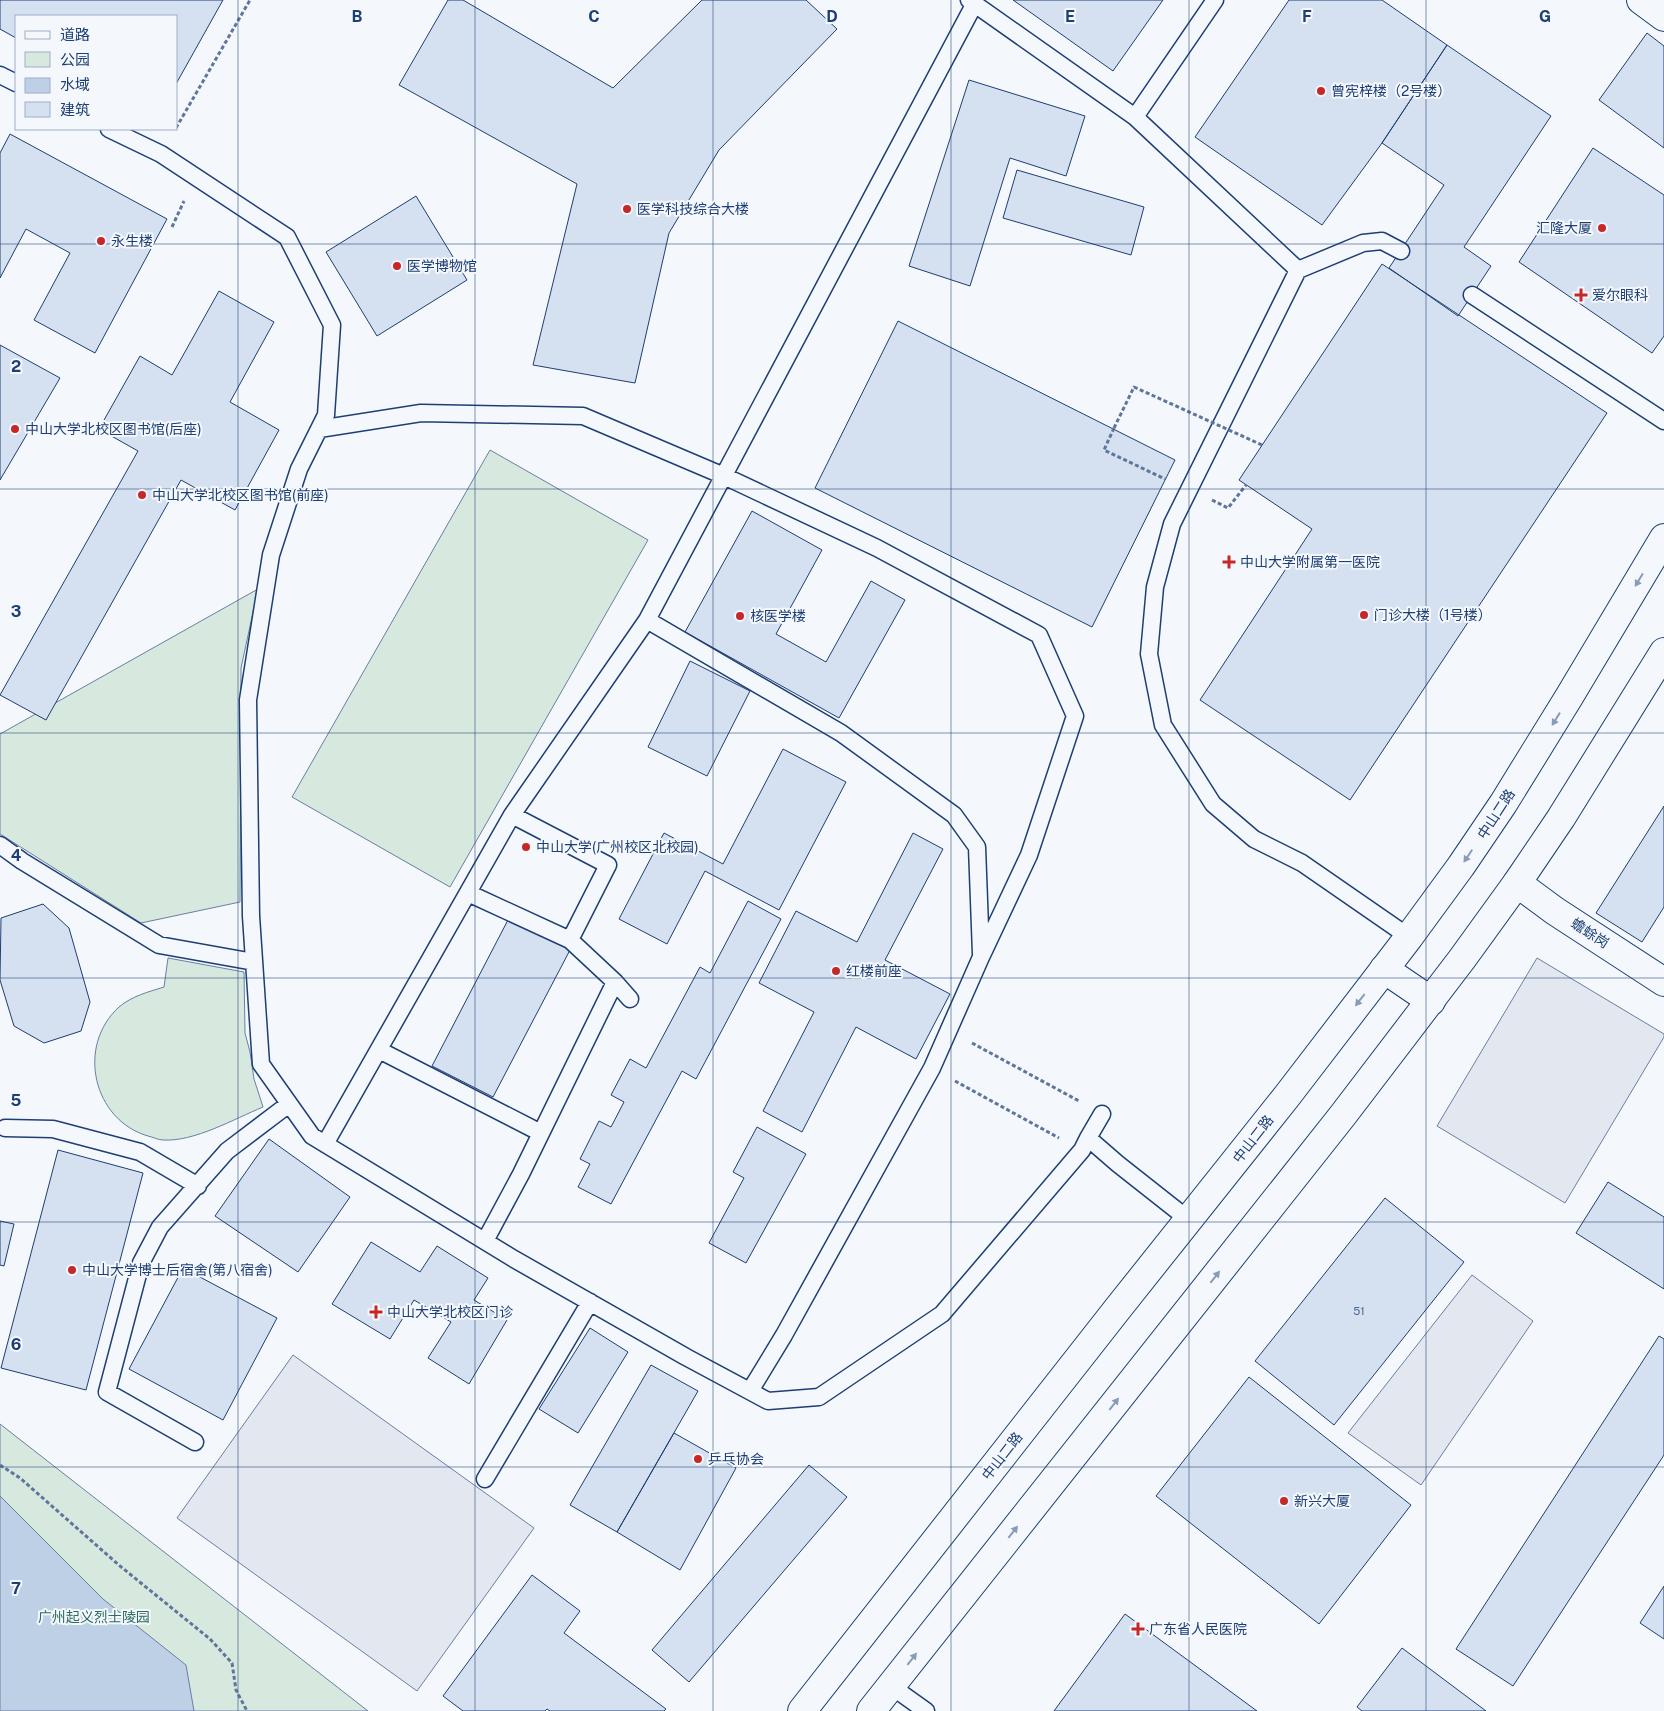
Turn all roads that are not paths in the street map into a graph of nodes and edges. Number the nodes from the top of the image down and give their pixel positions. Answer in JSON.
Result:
{"nodes":[{"id":1,"x":1215,"y":0,"type":"edge"},
{"id":2,"x":1641,"y":0,"type":"edge"},
{"id":3,"x":972,"y":2,"type":"edge"},
{"id":4,"x":1664,"y":17,"type":"edge"},
{"id":5,"x":0,"y":75,"type":"edge"},
{"id":6,"x":15,"y":82,"type":"edge"},
{"id":7,"x":1135,"y":117,"type":"junction"},
{"id":8,"x":111,"y":130,"type":"edge"},
{"id":9,"x":1401,"y":250,"type":"dead end"},
{"id":10,"x":1298,"y":270,"type":"junction"},
{"id":11,"x":1472,"y":295,"type":"dead end"},
{"id":12,"x":1664,"y":421,"type":"edge"},
{"id":13,"x":319,"y":429,"type":"junction"},
{"id":14,"x":724,"y":476,"type":"junction"},
{"id":15,"x":1664,"y":538,"type":"edge"},
{"id":16,"x":648,"y":620,"type":"junction"},
{"id":17,"x":1664,"y":652,"type":"edge"},
{"id":18,"x":512,"y":815,"type":"junction"},
{"id":19,"x":0,"y":845,"type":"edge"},
{"id":20,"x":1517,"y":883,"type":"junction"},
{"id":21,"x":468,"y":893,"type":"junction"},
{"id":22,"x":1409,"y":937,"type":"junction"},
{"id":23,"x":570,"y":940,"type":"junction"},
{"id":24,"x":981,"y":957,"type":"junction"},
{"id":25,"x":254,"y":962,"type":"junction"},
{"id":26,"x":1384,"y":969,"type":"junction"},
{"id":27,"x":614,"y":982,"type":"junction"},
{"id":28,"x":1664,"y":982,"type":"edge"},
{"id":29,"x":630,"y":999,"type":"dead end"},
{"id":30,"x":1431,"y":1001,"type":"junction"},
{"id":31,"x":379,"y":1050,"type":"junction"},
{"id":32,"x":289,"y":1104,"type":"junction"},
{"id":33,"x":1102,"y":1114,"type":"road end"},
{"id":34,"x":6,"y":1128,"type":"dead end"},
{"id":35,"x":541,"y":1133,"type":"junction"},
{"id":36,"x":1088,"y":1138,"type":"junction"},
{"id":37,"x":325,"y":1144,"type":"junction"},
{"id":38,"x":198,"y":1186,"type":"junction"},
{"id":39,"x":1189,"y":1220,"type":"junction"},
{"id":40,"x":485,"y":1241,"type":"junction"},
{"id":41,"x":590,"y":1302,"type":"junction"},
{"id":42,"x":750,"y":1391,"type":"junction"},
{"id":43,"x":195,"y":1442,"type":"dead end"},
{"id":44,"x":485,"y":1479,"type":"dead end"},
{"id":45,"x":891,"y":1686,"type":"junction"},
{"id":46,"x":802,"y":1711,"type":"edge"},
{"id":47,"x":871,"y":1711,"type":"edge"},
{"id":48,"x":926,"y":1711,"type":"edge"}],
"edges":[{"from":1,"to":7,"type":"lane"},
{"from":2,"to":4,"type":"main road"},
{"from":3,"to":7,"type":"lane"},
{"from":3,"to":14,"type":"lane"},
{"from":5,"to":6,"type":"lane"},
{"from":7,"to":10,"type":"lane"},
{"from":8,"to":13,"type":"lane"},
{"from":9,"to":10,"type":"lane"},
{"from":10,"to":22,"type":"lane"},
{"from":11,"to":12,"type":"lane"},
{"from":13,"to":14,"type":"lane"},
{"from":13,"to":25,"type":"lane"},
{"from":14,"to":16,"type":"lane"},
{"from":14,"to":24,"type":"lane"},
{"from":15,"to":22,"type":"main road","name":"中山二路","one_way":true},
{"from":16,"to":18,"type":"lane"},
{"from":16,"to":24,"type":"lane"},
{"from":17,"to":20,"type":"main road"},
{"from":18,"to":21,"type":"lane"},
{"from":18,"to":23,"type":"lane"},
{"from":19,"to":25,"type":"lane"},
{"from":20,"to":28,"type":"main road","name":"蟾蜍岗"},
{"from":20,"to":30,"type":"main road"},
{"from":21,"to":23,"type":"lane"},
{"from":21,"to":31,"type":"lane"},
{"from":22,"to":26,"type":"main road","name":"中山二路"},
{"from":23,"to":27,"type":"lane"},
{"from":24,"to":42,"type":"lane"},
{"from":25,"to":32,"type":"lane"},
{"from":26,"to":30,"type":"main road"},
{"from":26,"to":39,"type":"main road","name":"中山二路","one_way":true},
{"from":27,"to":29,"type":"lane"},
{"from":27,"to":35,"type":"lane"},
{"from":45,"to":30,"type":"main road","one_way":true},
{"from":31,"to":35,"type":"lane"},
{"from":31,"to":37,"type":"lane"},
{"from":32,"to":37,"type":"lane"},
{"from":32,"to":38,"type":"lane"},
{"from":33,"to":36,"type":"lane"},
{"from":34,"to":38,"type":"lane"},
{"from":35,"to":40,"type":"lane"},
{"from":36,"to":39,"type":"lane"},
{"from":36,"to":42,"type":"lane"},
{"from":37,"to":40,"type":"lane"},
{"from":38,"to":43,"type":"lane"},
{"from":39,"to":46,"type":"main road","name":"中山二路"},
{"from":40,"to":41,"type":"lane"},
{"from":41,"to":42,"type":"lane"},
{"from":41,"to":44,"type":"lane"},
{"from":45,"to":47,"type":"main road"},
{"from":45,"to":48,"type":"lane"}]}
